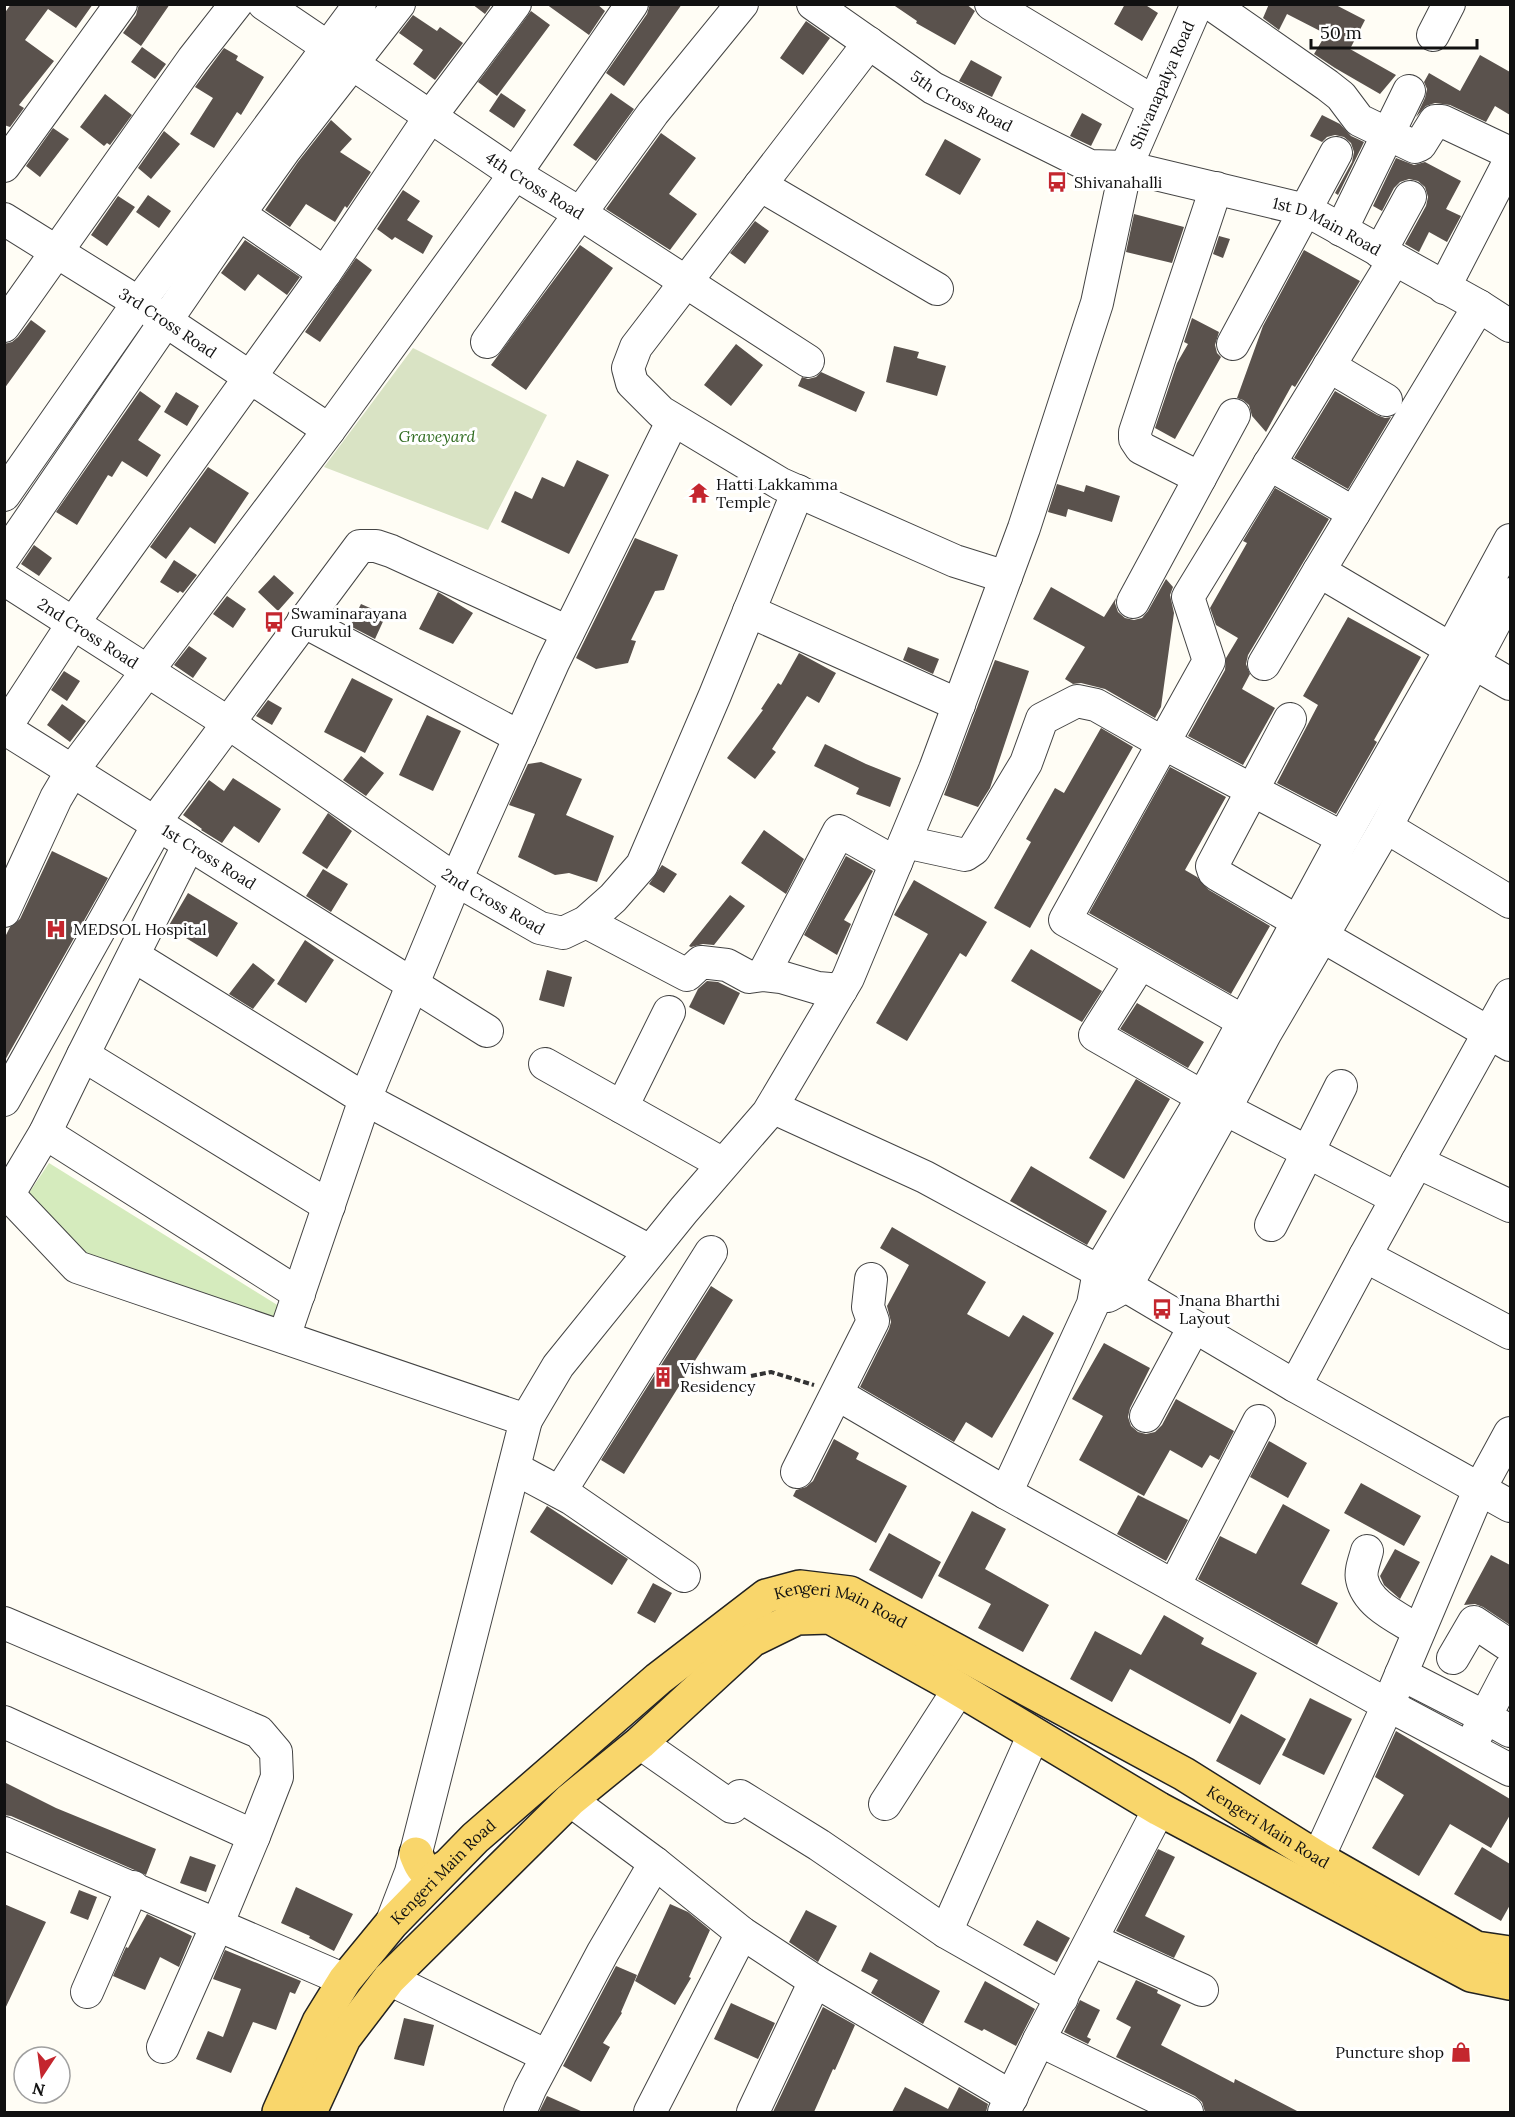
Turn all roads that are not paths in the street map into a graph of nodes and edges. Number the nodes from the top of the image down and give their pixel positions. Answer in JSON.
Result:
{"nodes":[{"id":1,"x":121,"y":4,"type":"edge"},
{"id":2,"x":236,"y":4,"type":"edge"},
{"id":3,"x":264,"y":4,"type":"edge"},
{"id":4,"x":360,"y":4,"type":"edge"},
{"id":5,"x":399,"y":4,"type":"edge"},
{"id":6,"x":515,"y":4,"type":"edge"},
{"id":7,"x":632,"y":4,"type":"edge"},
{"id":8,"x":742,"y":4,"type":"edge"},
{"id":9,"x":813,"y":4,"type":"edge"},
{"id":10,"x":991,"y":4,"type":"edge"},
{"id":11,"x":1197,"y":4,"type":"edge"},
{"id":12,"x":1212,"y":4,"type":"edge"},
{"id":13,"x":1449,"y":4,"type":"edge"},
{"id":14,"x":1433,"y":35,"type":"dead end"},
{"id":15,"x":869,"y":43,"type":"junction"},
{"id":16,"x":328,"y":49,"type":"junction"},
{"id":17,"x":353,"y":66,"type":"junction"},
{"id":18,"x":1409,"y":91,"type":"dead end"},
{"id":19,"x":1154,"y":102,"type":"junction"},
{"id":20,"x":430,"y":117,"type":"junction"},
{"id":21,"x":1389,"y":135,"type":"junction"},
{"id":22,"x":1336,"y":153,"type":"dead end"},
{"id":23,"x":1510,"y":154,"type":"edge"},
{"id":24,"x":4,"y":166,"type":"edge"},
{"id":25,"x":1126,"y":167,"type":"junction"},
{"id":26,"x":515,"y":174,"type":"junction"},
{"id":27,"x":760,"y":185,"type":"junction"},
{"id":28,"x":1216,"y":188,"type":"junction"},
{"id":29,"x":1410,"y":197,"type":"dead end"},
{"id":30,"x":1306,"y":210,"type":"junction"},
{"id":31,"x":239,"y":214,"type":"junction"},
{"id":32,"x":581,"y":214,"type":"junction"},
{"id":33,"x":4,"y":219,"type":"edge"},
{"id":34,"x":1341,"y":230,"type":"junction"},
{"id":35,"x":56,"y":250,"type":"junction"},
{"id":36,"x":1387,"y":256,"type":"junction"},
{"id":37,"x":325,"y":273,"type":"junction"},
{"id":38,"x":686,"y":281,"type":"junction"},
{"id":39,"x":1444,"y":288,"type":"junction"},
{"id":40,"x":937,"y":289,"type":"dead end"},
{"id":41,"x":139,"y":303,"type":"junction"},
{"id":42,"x":1479,"y":306,"type":"junction"},
{"id":43,"x":166,"y":322,"type":"junction"},
{"id":44,"x":4,"y":326,"type":"edge"},
{"id":45,"x":1510,"y":326,"type":"edge"},
{"id":46,"x":487,"y":342,"type":"dead end"},
{"id":47,"x":1233,"y":344,"type":"dead end"},
{"id":48,"x":808,"y":362,"type":"dead end"},
{"id":49,"x":1329,"y":366,"type":"junction"},
{"id":50,"x":249,"y":377,"type":"junction"},
{"id":51,"x":1386,"y":400,"type":"dead end"},
{"id":52,"x":1234,"y":415,"type":"dead end"},
{"id":53,"x":674,"y":420,"type":"junction"},
{"id":54,"x":328,"y":430,"type":"junction"},
{"id":55,"x":1269,"y":464,"type":"junction"},
{"id":56,"x":1200,"y":478,"type":"junction"},
{"id":57,"x":798,"y":491,"type":"junction"},
{"id":58,"x":4,"y":495,"type":"edge"},
{"id":59,"x":1354,"y":513,"type":"junction"},
{"id":60,"x":1510,"y":540,"type":"edge"},
{"id":61,"x":4,"y":557,"type":"edge"},
{"id":62,"x":1319,"y":571,"type":"junction"},
{"id":63,"x":1006,"y":577,"type":"junction"},
{"id":64,"x":4,"y":579,"type":"edge"},
{"id":65,"x":1510,"y":594,"type":"edge"},
{"id":66,"x":1133,"y":602,"type":"dead end"},
{"id":67,"x":749,"y":611,"type":"junction"},
{"id":68,"x":303,"y":621,"type":"junction"},
{"id":69,"x":74,"y":622,"type":"junction"},
{"id":70,"x":568,"y":632,"type":"junction"},
{"id":71,"x":1463,"y":656,"type":"junction"},
{"id":72,"x":1264,"y":664,"type":"dead end"},
{"id":73,"x":146,"y":670,"type":"junction"},
{"id":74,"x":1510,"y":684,"type":"edge"},
{"id":75,"x":959,"y":705,"type":"junction"},
{"id":76,"x":1290,"y":719,"type":"dead end"},
{"id":77,"x":227,"y":722,"type":"junction"},
{"id":78,"x":5,"y":728,"type":"edge"},
{"id":79,"x":520,"y":737,"type":"junction"},
{"id":80,"x":1163,"y":743,"type":"junction"},
{"id":81,"x":72,"y":771,"type":"junction"},
{"id":82,"x":1252,"y":789,"type":"junction"},
{"id":83,"x":156,"y":824,"type":"junction"},
{"id":84,"x":1386,"y":827,"type":"junction"},
{"id":85,"x":1343,"y":838,"type":"junction"},
{"id":86,"x":189,"y":844,"type":"junction"},
{"id":87,"x":901,"y":852,"type":"junction"},
{"id":88,"x":456,"y":880,"type":"junction"},
{"id":89,"x":1510,"y":902,"type":"edge"},
{"id":90,"x":4,"y":911,"type":"edge"},
{"id":91,"x":586,"y":922,"type":"junction"},
{"id":92,"x":1310,"y":928,"type":"junction"},
{"id":93,"x":134,"y":956,"type":"junction"},
{"id":94,"x":1140,"y":964,"type":"junction"},
{"id":95,"x":762,"y":975,"type":"junction"},
{"id":96,"x":412,"y":983,"type":"junction"},
{"id":97,"x":841,"y":990,"type":"junction"},
{"id":98,"x":1510,"y":995,"type":"edge"},
{"id":99,"x":669,"y":1012,"type":"dead end"},
{"id":100,"x":1243,"y":1022,"type":"junction"},
{"id":101,"x":487,"y":1030,"type":"dead end"},
{"id":102,"x":1500,"y":1038,"type":"edge"},
{"id":103,"x":83,"y":1055,"type":"junction"},
{"id":104,"x":545,"y":1064,"type":"dead end"},
{"id":105,"x":1341,"y":1086,"type":"dead end"},
{"id":106,"x":365,"y":1099,"type":"junction"},
{"id":107,"x":4,"y":1100,"type":"edge"},
{"id":108,"x":1214,"y":1103,"type":"junction"},
{"id":109,"x":622,"y":1107,"type":"junction"},
{"id":110,"x":772,"y":1107,"type":"junction"},
{"id":111,"x":45,"y":1133,"type":"junction"},
{"id":112,"x":1308,"y":1153,"type":"junction"},
{"id":113,"x":1417,"y":1162,"type":"junction"},
{"id":114,"x":723,"y":1164,"type":"junction"},
{"id":115,"x":6,"y":1192,"type":"edge"},
{"id":116,"x":1396,"y":1198,"type":"junction"},
{"id":117,"x":328,"y":1206,"type":"junction"},
{"id":118,"x":1510,"y":1206,"type":"edge"},
{"id":119,"x":1270,"y":1224,"type":"dead end"},
{"id":120,"x":650,"y":1251,"type":"junction"},
{"id":121,"x":711,"y":1252,"type":"dead end"},
{"id":122,"x":1365,"y":1256,"type":"junction"},
{"id":123,"x":1099,"y":1271,"type":"junction"},
{"id":124,"x":871,"y":1279,"type":"dead end"},
{"id":125,"x":1126,"y":1286,"type":"junction"},
{"id":126,"x":299,"y":1294,"type":"junction"},
{"id":127,"x":1093,"y":1304,"type":"junction"},
{"id":128,"x":1194,"y":1327,"type":"junction"},
{"id":129,"x":1510,"y":1333,"type":"edge"},
{"id":130,"x":284,"y":1337,"type":"junction"},
{"id":131,"x":1295,"y":1386,"type":"junction"},
{"id":132,"x":837,"y":1394,"type":"junction"},
{"id":133,"x":1146,"y":1416,"type":"dead end"},
{"id":134,"x":526,"y":1420,"type":"junction"},
{"id":135,"x":1259,"y":1421,"type":"dead end"},
{"id":136,"x":1510,"y":1433,"type":"edge"},
{"id":137,"x":514,"y":1468,"type":"junction"},
{"id":138,"x":797,"y":1472,"type":"dead end"},
{"id":139,"x":1480,"y":1488,"type":"junction"},
{"id":140,"x":560,"y":1492,"type":"junction"},
{"id":141,"x":1006,"y":1493,"type":"junction"},
{"id":142,"x":1510,"y":1506,"type":"edge"},
{"id":143,"x":1367,"y":1551,"type":"dead end"},
{"id":144,"x":684,"y":1576,"type":"dead end"},
{"id":145,"x":1174,"y":1586,"type":"junction"},
{"id":146,"x":4,"y":1623,"type":"edge"},
{"id":147,"x":1419,"y":1631,"type":"junction"},
{"id":148,"x":1510,"y":1646,"type":"edge"},
{"id":149,"x":1453,"y":1658,"type":"dead end"},
{"id":150,"x":1510,"y":1669,"type":"edge"},
{"id":151,"x":1401,"y":1674,"type":"junction"},
{"id":152,"x":959,"y":1689,"type":"junction"},
{"id":153,"x":1388,"y":1705,"type":"junction"},
{"id":154,"x":4,"y":1722,"type":"edge"},
{"id":155,"x":1498,"y":1724,"type":"edge"},
{"id":156,"x":1034,"y":1734,"type":"junction"},
{"id":157,"x":640,"y":1743,"type":"junction"},
{"id":158,"x":1470,"y":1748,"type":"junction"},
{"id":159,"x":1510,"y":1770,"type":"edge"},
{"id":160,"x":570,"y":1800,"type":"junction"},
{"id":161,"x":885,"y":1804,"type":"dead end"},
{"id":162,"x":1159,"y":1809,"type":"junction"},
{"id":163,"x":254,"y":1836,"type":"junction"},
{"id":164,"x":8,"y":1844,"type":"edge"},
{"id":165,"x":416,"y":1854,"type":"junction"},
{"id":166,"x":1318,"y":1858,"type":"junction"},
{"id":167,"x":655,"y":1863,"type":"junction"},
{"id":168,"x":446,"y":1867,"type":"junction"},
{"id":169,"x":133,"y":1887,"type":"junction"},
{"id":170,"x":391,"y":1924,"type":"junction"},
{"id":171,"x":217,"y":1925,"type":"junction"},
{"id":172,"x":946,"y":1932,"type":"junction"},
{"id":173,"x":742,"y":1933,"type":"junction"},
{"id":174,"x":1092,"y":1940,"type":"junction"},
{"id":175,"x":1510,"y":1953,"type":"edge"},
{"id":176,"x":389,"y":1979,"type":"junction"},
{"id":177,"x":345,"y":1980,"type":"junction"},
{"id":178,"x":815,"y":1981,"type":"junction"},
{"id":179,"x":1510,"y":1983,"type":"edge"},
{"id":180,"x":1202,"y":1990,"type":"dead end"},
{"id":181,"x":87,"y":1992,"type":"dead end"},
{"id":182,"x":1062,"y":1998,"type":"junction"},
{"id":183,"x":1040,"y":2040,"type":"junction"},
{"id":184,"x":163,"y":2047,"type":"dead end"},
{"id":185,"x":547,"y":2056,"type":"junction"},
{"id":186,"x":1008,"y":2105,"type":"edge"},
{"id":187,"x":279,"y":2112,"type":"edge"},
{"id":188,"x":310,"y":2112,"type":"edge"},
{"id":189,"x":520,"y":2112,"type":"edge"},
{"id":190,"x":650,"y":2112,"type":"edge"},
{"id":191,"x":753,"y":2112,"type":"edge"},
{"id":192,"x":1187,"y":2112,"type":"edge"}],
"edges":[{"from":1,"to":24,"type":"street"},
{"from":2,"to":35,"type":"street"},
{"from":3,"to":16,"type":"street","name":"4th Cross Road"},
{"from":4,"to":16,"type":"street"},
{"from":5,"to":17,"type":"street"},
{"from":6,"to":20,"type":"street"},
{"from":7,"to":26,"type":"street"},
{"from":8,"to":32,"type":"street"},
{"from":9,"to":15,"type":"street","name":"5th Cross Road"},
{"from":10,"to":19,"type":"street"},
{"from":11,"to":19,"type":"street","name":"Shivanapalya Road"},
{"from":12,"to":21,"type":"street"},
{"from":13,"to":14,"type":"street"},
{"from":15,"to":25,"type":"street","name":"5th Cross Road"},
{"from":15,"to":27,"type":"street"},
{"from":16,"to":17,"type":"street","name":"4th Cross Road"},
{"from":16,"to":41,"type":"street"},
{"from":17,"to":20,"type":"street","name":"4th Cross Road"},
{"from":17,"to":31,"type":"street"},
{"from":18,"to":21,"type":"street"},
{"from":19,"to":25,"type":"street","name":"Shivanapalya Road"},
{"from":20,"to":26,"type":"street","name":"4th Cross Road"},
{"from":20,"to":37,"type":"street"},
{"from":21,"to":23,"type":"street"},
{"from":21,"to":34,"type":"street"},
{"from":22,"to":30,"type":"street"},
{"from":23,"to":39,"type":"street"},
{"from":25,"to":28,"type":"street","name":"1st D Main Road"},
{"from":25,"to":63,"type":"street","name":"Shivanapalya Road"},
{"from":26,"to":32,"type":"street","name":"4th Cross Road"},
{"from":26,"to":54,"type":"street"},
{"from":27,"to":38,"type":"street"},
{"from":27,"to":40,"type":"street"},
{"from":28,"to":30,"type":"street","name":"1st D Main Road"},
{"from":28,"to":56,"type":"street"},
{"from":29,"to":36,"type":"street"},
{"from":30,"to":34,"type":"street","name":"1st D Main Road"},
{"from":30,"to":47,"type":"street"},
{"from":31,"to":37,"type":"street"},
{"from":31,"to":43,"type":"street"},
{"from":32,"to":38,"type":"street","name":"4th Cross Road"},
{"from":32,"to":46,"type":"street"},
{"from":33,"to":35,"type":"street","name":"3rd Cross Road"},
{"from":34,"to":36,"type":"street","name":"1st D Main Road"},
{"from":35,"to":41,"type":"street","name":"3rd Cross Road"},
{"from":35,"to":44,"type":"street"},
{"from":36,"to":39,"type":"street","name":"1st D Main Road"},
{"from":36,"to":49,"type":"street"},
{"from":37,"to":50,"type":"street"},
{"from":38,"to":48,"type":"street","name":"4th Cross Road"},
{"from":38,"to":53,"type":"street"},
{"from":39,"to":42,"type":"street","name":"1st D Main Road"},
{"from":41,"to":43,"type":"street","name":"3rd Cross Road"},
{"from":41,"to":58,"type":"street"},
{"from":42,"to":45,"type":"street","name":"1st D Main Road"},
{"from":42,"to":59,"type":"street"},
{"from":43,"to":50,"type":"street","name":"3rd Cross Road"},
{"from":43,"to":61,"type":"street"},
{"from":49,"to":51,"type":"street"},
{"from":49,"to":55,"type":"street"},
{"from":50,"to":54,"type":"street","name":"3rd Cross Road"},
{"from":50,"to":69,"type":"street"},
{"from":52,"to":56,"type":"street"},
{"from":53,"to":57,"type":"street"},
{"from":53,"to":70,"type":"street"},
{"from":54,"to":73,"type":"street"},
{"from":55,"to":59,"type":"street"},
{"from":55,"to":80,"type":"street"},
{"from":56,"to":66,"type":"street"},
{"from":57,"to":63,"type":"street"},
{"from":57,"to":67,"type":"street","name":"2nd Cross Road"},
{"from":59,"to":62,"type":"street"},
{"from":60,"to":71,"type":"street"},
{"from":62,"to":71,"type":"street"},
{"from":62,"to":72,"type":"street"},
{"from":63,"to":75,"type":"street","name":"Shivanapalya Road"},
{"from":64,"to":69,"type":"street","name":"2nd Cross Road"},
{"from":65,"to":71,"type":"street"},
{"from":67,"to":75,"type":"street"},
{"from":67,"to":91,"type":"street","name":"2nd Cross Road"},
{"from":68,"to":70,"type":"street"},
{"from":68,"to":77,"type":"street"},
{"from":68,"to":79,"type":"street"},
{"from":69,"to":73,"type":"street","name":"2nd Cross Road"},
{"from":69,"to":78,"type":"street"},
{"from":70,"to":79,"type":"street"},
{"from":71,"to":74,"type":"street"},
{"from":71,"to":84,"type":"street"},
{"from":71,"to":85,"type":"street"},
{"from":73,"to":77,"type":"street","name":"2nd Cross Road"},
{"from":73,"to":81,"type":"street"},
{"from":75,"to":87,"type":"street","name":"Shivanapalya Road"},
{"from":76,"to":82,"type":"street"},
{"from":77,"to":83,"type":"street"},
{"from":77,"to":88,"type":"street","name":"2nd Cross Road"},
{"from":78,"to":81,"type":"street","name":"1st Cross Road"},
{"from":79,"to":88,"type":"street"},
{"from":80,"to":82,"type":"street"},
{"from":80,"to":87,"type":"street"},
{"from":80,"to":94,"type":"street"},
{"from":81,"to":83,"type":"street","name":"1st Cross Road"},
{"from":81,"to":90,"type":"street"},
{"from":82,"to":85,"type":"street"},
{"from":82,"to":92,"type":"street"},
{"from":83,"to":86,"type":"street","name":"1st Cross Road"},
{"from":83,"to":107,"type":"street"},
{"from":84,"to":89,"type":"street"},
{"from":84,"to":92,"type":"street"},
{"from":85,"to":92,"type":"street"},
{"from":86,"to":93,"type":"street"},
{"from":86,"to":96,"type":"street","name":"1st Cross Road"},
{"from":87,"to":95,"type":"street"},
{"from":87,"to":97,"type":"street","name":"Shivanapalya Road"},
{"from":88,"to":91,"type":"street","name":"2nd Cross Road"},
{"from":88,"to":96,"type":"street"},
{"from":91,"to":95,"type":"street"},
{"from":92,"to":100,"type":"street"},
{"from":92,"to":102,"type":"street"},
{"from":92,"to":108,"type":"street"},
{"from":93,"to":103,"type":"street"},
{"from":93,"to":106,"type":"street"},
{"from":94,"to":100,"type":"street"},
{"from":94,"to":108,"type":"street"},
{"from":95,"to":97,"type":"street"},
{"from":96,"to":101,"type":"street","name":"1st Cross Road"},
{"from":96,"to":106,"type":"street"},
{"from":97,"to":110,"type":"street","name":"Shivanapalya Road"},
{"from":98,"to":102,"type":"street"},
{"from":99,"to":109,"type":"street"},
{"from":100,"to":108,"type":"street"},
{"from":102,"to":113,"type":"street"},
{"from":103,"to":111,"type":"street"},
{"from":103,"to":117,"type":"street"},
{"from":104,"to":109,"type":"street"},
{"from":105,"to":112,"type":"street"},
{"from":106,"to":117,"type":"street"},
{"from":106,"to":120,"type":"street"},
{"from":108,"to":112,"type":"street"},
{"from":108,"to":123,"type":"street"},
{"from":108,"to":125,"type":"street"},
{"from":109,"to":114,"type":"street"},
{"from":110,"to":114,"type":"street","name":"Shivanapalya Road"},
{"from":110,"to":123,"type":"street"},
{"from":111,"to":115,"type":"street"},
{"from":111,"to":126,"type":"street"},
{"from":112,"to":116,"type":"street"},
{"from":112,"to":119,"type":"street"},
{"from":113,"to":116,"type":"street"},
{"from":113,"to":118,"type":"street"},
{"from":114,"to":120,"type":"street","name":"Shivanapalya Road"},
{"from":115,"to":130,"type":"street"},
{"from":116,"to":122,"type":"street"},
{"from":117,"to":126,"type":"street"},
{"from":120,"to":134,"type":"street","name":"Shivanapalya Road"},
{"from":121,"to":140,"type":"street"},
{"from":122,"to":129,"type":"street"},
{"from":122,"to":131,"type":"street"},
{"from":123,"to":125,"type":"street"},
{"from":123,"to":127,"type":"street"},
{"from":124,"to":132,"type":"street"},
{"from":125,"to":127,"type":"street"},
{"from":125,"to":128,"type":"street"},
{"from":126,"to":130,"type":"street"},
{"from":127,"to":141,"type":"street"},
{"from":128,"to":131,"type":"street"},
{"from":128,"to":133,"type":"street"},
{"from":130,"to":134,"type":"street"},
{"from":131,"to":139,"type":"street"},
{"from":132,"to":138,"type":"street"},
{"from":132,"to":141,"type":"street"},
{"from":134,"to":137,"type":"street","name":"Shivanapalya Road"},
{"from":135,"to":145,"type":"street"},
{"from":136,"to":139,"type":"street"},
{"from":137,"to":140,"type":"street"},
{"from":137,"to":165,"type":"street","name":"Shivanapalya Road"},
{"from":139,"to":142,"type":"street"},
{"from":139,"to":147,"type":"street"},
{"from":140,"to":144,"type":"street"},
{"from":141,"to":145,"type":"street"},
{"from":143,"to":147,"type":"street"},
{"from":145,"to":153,"type":"street"},
{"from":146,"to":163,"type":"street"},
{"from":147,"to":151,"type":"street"},
{"from":148,"to":149,"type":"street"},
{"from":150,"to":155,"type":"street"},
{"from":151,"to":153,"type":"street"},
{"from":151,"to":155,"type":"street"},
{"from":152,"to":156,"type":"main road","name":"Kengeri Main Road"},
{"from":152,"to":157,"type":"main road","name":"Kengeri Main Road"},
{"from":152,"to":161,"type":"street"},
{"from":153,"to":158,"type":"street"},
{"from":153,"to":166,"type":"street"},
{"from":154,"to":163,"type":"street"},
{"from":155,"to":158,"type":"street"},
{"from":156,"to":162,"type":"main road","name":"Kengeri Main Road"},
{"from":156,"to":172,"type":"street"},
{"from":157,"to":160,"type":"main road","name":"Kengeri Main Road"},
{"from":157,"to":172,"type":"street"},
{"from":158,"to":159,"type":"street"},
{"from":160,"to":167,"type":"street"},
{"from":160,"to":176,"type":"main road","name":"Kengeri Main Road"},
{"from":162,"to":174,"type":"street"},
{"from":162,"to":179,"type":"main road","name":"Kengeri Main Road"},
{"from":163,"to":171,"type":"street"},
{"from":164,"to":169,"type":"street"},
{"from":165,"to":168,"type":"main road"},
{"from":165,"to":170,"type":"street","name":"Shivanapalya Road"},
{"from":166,"to":168,"type":"main road","name":"Kengeri Main Road"},
{"from":166,"to":175,"type":"main road","name":"Kengeri Main Road"},
{"from":167,"to":173,"type":"street"},
{"from":167,"to":185,"type":"street"},
{"from":168,"to":170,"type":"main road","name":"Kengeri Main Road"},
{"from":169,"to":171,"type":"street"},
{"from":169,"to":181,"type":"street"},
{"from":170,"to":177,"type":"main road","name":"Kengeri Main Road"},
{"from":171,"to":177,"type":"street"},
{"from":171,"to":184,"type":"street"},
{"from":172,"to":182,"type":"street"},
{"from":173,"to":178,"type":"street"},
{"from":173,"to":190,"type":"street"},
{"from":174,"to":180,"type":"street"},
{"from":174,"to":182,"type":"street"},
{"from":176,"to":185,"type":"street"},
{"from":176,"to":188,"type":"main road","name":"Kengeri Main Road"},
{"from":177,"to":187,"type":"main road","name":"Kengeri Main Road"},
{"from":178,"to":186,"type":"street"},
{"from":178,"to":191,"type":"street"},
{"from":182,"to":183,"type":"street"},
{"from":183,"to":186,"type":"street"},
{"from":183,"to":192,"type":"street"},
{"from":185,"to":189,"type":"street"}]}
